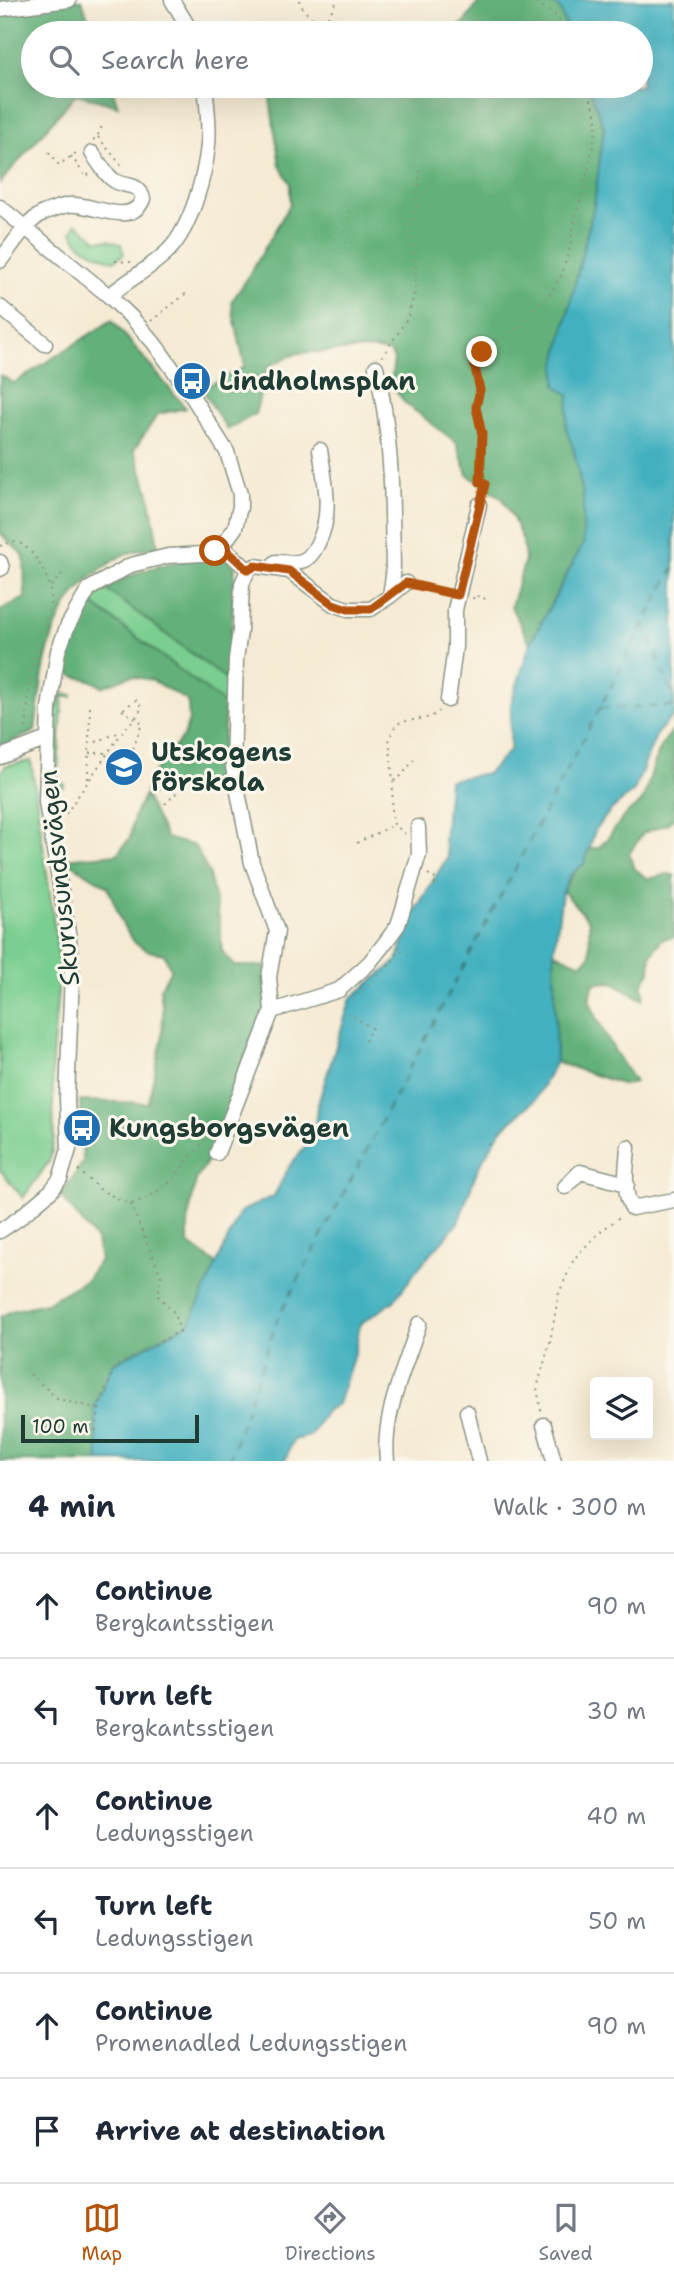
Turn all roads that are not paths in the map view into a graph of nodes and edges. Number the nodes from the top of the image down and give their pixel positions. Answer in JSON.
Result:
{"nodes":[{"id":1,"x":69,"y":0,"type":"edge"},
{"id":2,"x":172,"y":0,"type":"edge"},
{"id":3,"x":0,"y":9,"type":"edge"},
{"id":4,"x":185,"y":21,"type":"edge"},
{"id":5,"x":206,"y":98,"type":"edge"},
{"id":6,"x":92,"y":151,"type":"road end"},
{"id":7,"x":0,"y":207,"type":"edge"},
{"id":8,"x":26,"y":228,"type":"junction"},
{"id":9,"x":0,"y":261,"type":"edge"},
{"id":10,"x":109,"y":296,"type":"junction"},
{"id":11,"x":0,"y":307,"type":"edge"},
{"id":12,"x":45,"y":344,"type":"dead end"},
{"id":13,"x":376,"y":367,"type":"road end"},
{"id":14,"x":320,"y":450,"type":"dead end"},
{"id":15,"x":479,"y":505,"type":"road end"},
{"id":16,"x":222,"y":546,"type":"junction"},
{"id":17,"x":0,"y":562,"type":"edge"},
{"id":18,"x":251,"y":568,"type":"junction"},
{"id":19,"x":0,"y":569,"type":"edge"},
{"id":20,"x":406,"y":583,"type":"road end"},
{"id":21,"x":390,"y":596,"type":"junction"},
{"id":22,"x":448,"y":700,"type":"road end"},
{"id":23,"x":47,"y":739,"type":"junction"},
{"id":24,"x":0,"y":757,"type":"edge"},
{"id":25,"x":418,"y":832,"type":"road end"},
{"id":26,"x":272,"y":1012,"type":"junction"},
{"id":27,"x":628,"y":1147,"type":"dead end"},
{"id":28,"x":217,"y":1153,"type":"dead end"},
{"id":29,"x":627,"y":1184,"type":"junction"},
{"id":30,"x":565,"y":1187,"type":"dead end"},
{"id":31,"x":674,"y":1200,"type":"edge"},
{"id":32,"x":0,"y":1231,"type":"edge"},
{"id":33,"x":419,"y":1324,"type":"dead end"},
{"id":34,"x":467,"y":1412,"type":"dead end"},
{"id":35,"x":544,"y":1425,"type":"road end"},
{"id":36,"x":387,"y":1461,"type":"edge"},
{"id":37,"x":479,"y":1461,"type":"edge"},
{"id":38,"x":554,"y":1461,"type":"edge"}],
"edges":[{"from":1,"to":3,"type":"street"},
{"from":2,"to":4,"type":"street"},
{"from":5,"to":10,"type":"street"},
{"from":6,"to":8,"type":"street"},
{"from":7,"to":8,"type":"street"},
{"from":8,"to":9,"type":"street"},
{"from":8,"to":10,"type":"street"},
{"from":10,"to":16,"type":"street"},
{"from":11,"to":12,"type":"street"},
{"from":13,"to":21,"type":"street"},
{"from":14,"to":18,"type":"street"},
{"from":15,"to":22,"type":"street"},
{"from":16,"to":18,"type":"street"},
{"from":16,"to":23,"type":"street","name":"Skurusundsvägen"},
{"from":17,"to":19,"type":"street"},
{"from":18,"to":21,"type":"street"},
{"from":18,"to":26,"type":"street"},
{"from":20,"to":21,"type":"street"},
{"from":23,"to":24,"type":"street"},
{"from":23,"to":32,"type":"street","name":"Skurusundsvägen"},
{"from":25,"to":26,"type":"street"},
{"from":26,"to":28,"type":"street"},
{"from":27,"to":29,"type":"street"},
{"from":29,"to":30,"type":"street"},
{"from":29,"to":31,"type":"street"},
{"from":33,"to":36,"type":"street"},
{"from":34,"to":37,"type":"street"},
{"from":35,"to":38,"type":"street"}]}
